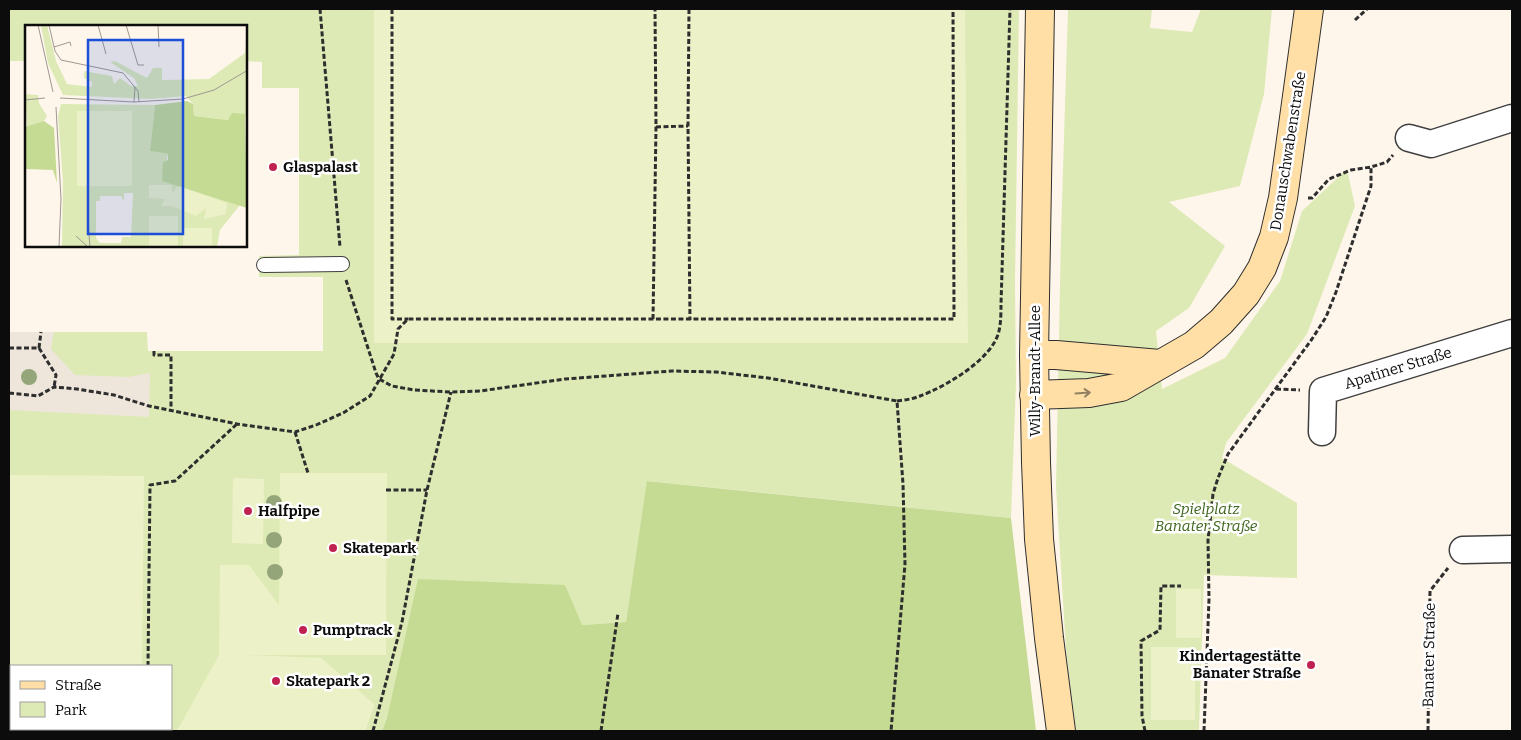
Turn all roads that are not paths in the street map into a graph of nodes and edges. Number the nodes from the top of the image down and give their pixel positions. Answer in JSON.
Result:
{"nodes":[{"id":1,"x":1040,"y":9,"type":"edge"},
{"id":2,"x":1309,"y":9,"type":"edge"},
{"id":3,"x":1512,"y":118,"type":"edge"},
{"id":4,"x":1409,"y":138,"type":"road end"},
{"id":5,"x":342,"y":264,"type":"road end"},
{"id":6,"x":264,"y":265,"type":"dead end"},
{"id":7,"x":1512,"y":333,"type":"edge"},
{"id":8,"x":1034,"y":356,"type":"junction"},
{"id":9,"x":1160,"y":364,"type":"junction"},
{"id":10,"x":1034,"y":395,"type":"junction"},
{"id":11,"x":1322,"y":432,"type":"dead end"},
{"id":12,"x":1512,"y":549,"type":"edge"},
{"id":13,"x":1463,"y":550,"type":"road end"},
{"id":14,"x":1060,"y":731,"type":"edge"}],
"edges":[{"from":1,"to":8,"type":"main road","name":"Willy-Brandt-Allee"},
{"from":2,"to":9,"type":"main road","name":"Donauschwabenstraße"},
{"from":3,"to":4,"type":"street"},
{"from":5,"to":6,"type":"lane"},
{"from":7,"to":11,"type":"street","name":"Apatiner Straße"},
{"from":8,"to":9,"type":"main road"},
{"from":8,"to":10,"type":"main road","name":"Willy-Brandt-Allee"},
{"from":10,"to":9,"type":"main road","name":"Donauschwabenstraße","one_way":true},
{"from":10,"to":14,"type":"main road","name":"Willy-Brandt-Allee"},
{"from":12,"to":13,"type":"street"}]}
